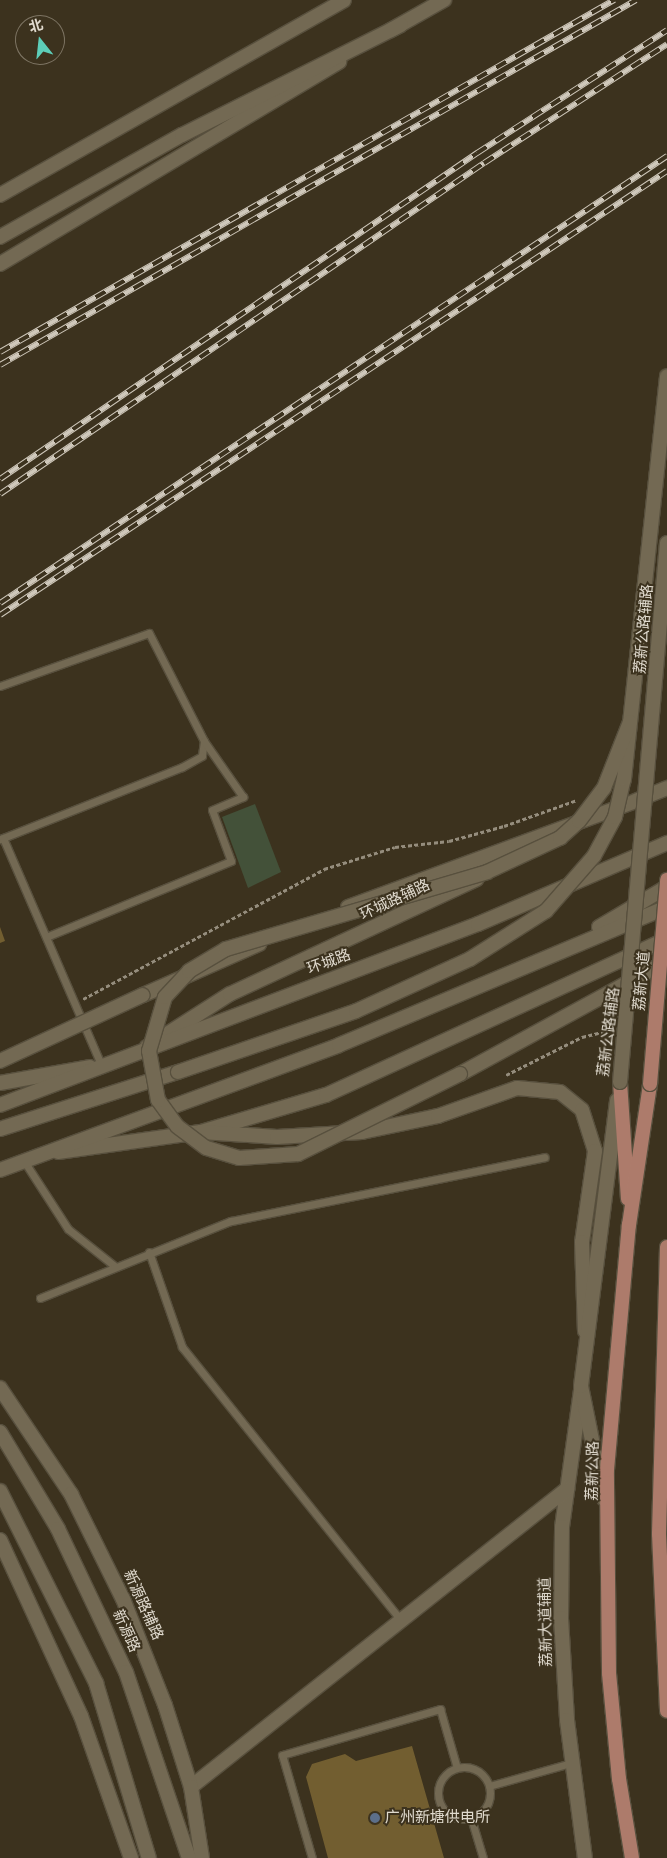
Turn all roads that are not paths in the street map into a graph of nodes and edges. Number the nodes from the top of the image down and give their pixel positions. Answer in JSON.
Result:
{"nodes":[{"id":1,"x":344,"y":0,"type":"edge"},
{"id":2,"x":444,"y":0,"type":"edge"},
{"id":3,"x":401,"y":25,"type":"junction"},
{"id":4,"x":0,"y":195,"type":"edge"},
{"id":5,"x":0,"y":237,"type":"edge"},
{"id":6,"x":0,"y":264,"type":"edge"},
{"id":7,"x":667,"y":376,"type":"edge"},
{"id":8,"x":667,"y":543,"type":"edge"},
{"id":9,"x":0,"y":686,"type":"edge"},
{"id":10,"x":630,"y":722,"type":"junction"},
{"id":11,"x":204,"y":741,"type":"junction"},
{"id":12,"x":667,"y":788,"type":"edge"},
{"id":13,"x":634,"y":802,"type":"junction"},
{"id":14,"x":1,"y":838,"type":"edge"},
{"id":15,"x":667,"y":843,"type":"edge"},
{"id":16,"x":667,"y":880,"type":"edge"},
{"id":17,"x":667,"y":887,"type":"edge"},
{"id":18,"x":667,"y":907,"type":"edge"},
{"id":19,"x":46,"y":937,"type":"junction"},
{"id":20,"x":667,"y":939,"type":"edge"},
{"id":21,"x":556,"y":954,"type":"junction"},
{"id":22,"x":667,"y":961,"type":"edge"},
{"id":23,"x":142,"y":1050,"type":"junction"},
{"id":24,"x":0,"y":1061,"type":"edge"},
{"id":25,"x":101,"y":1065,"type":"junction"},
{"id":26,"x":620,"y":1082,"type":"junction"},
{"id":27,"x":0,"y":1083,"type":"edge"},
{"id":28,"x":650,"y":1084,"type":"joint"},
{"id":29,"x":0,"y":1105,"type":"edge"},
{"id":30,"x":0,"y":1129,"type":"edge"},
{"id":31,"x":201,"y":1132,"type":"junction"},
{"id":32,"x":43,"y":1154,"type":"junction"},
{"id":33,"x":545,"y":1157,"type":"dead end"},
{"id":34,"x":24,"y":1161,"type":"junction"},
{"id":35,"x":0,"y":1170,"type":"edge"},
{"id":36,"x":629,"y":1225,"type":"junction"},
{"id":37,"x":667,"y":1247,"type":"edge"},
{"id":38,"x":149,"y":1252,"type":"junction"},
{"id":39,"x":116,"y":1267,"type":"junction"},
{"id":40,"x":40,"y":1298,"type":"dead end"},
{"id":41,"x":585,"y":1331,"type":"junction"},
{"id":42,"x":581,"y":1386,"type":"junction"},
{"id":43,"x":0,"y":1388,"type":"edge"},
{"id":44,"x":0,"y":1432,"type":"edge"},
{"id":45,"x":567,"y":1489,"type":"junction"},
{"id":46,"x":0,"y":1491,"type":"edge"},
{"id":47,"x":608,"y":1521,"type":"junction"},
{"id":48,"x":0,"y":1540,"type":"edge"},
{"id":49,"x":401,"y":1620,"type":"junction"},
{"id":50,"x":667,"y":1711,"type":"edge"},
{"id":51,"x":571,"y":1763,"type":"junction"},
{"id":52,"x":457,"y":1768,"type":"junction"},
{"id":53,"x":489,"y":1786,"type":"junction"},
{"id":54,"x":191,"y":1788,"type":"junction"},
{"id":55,"x":472,"y":1818,"type":"junction"},
{"id":56,"x":132,"y":1858,"type":"edge"},
{"id":57,"x":149,"y":1858,"type":"edge"},
{"id":58,"x":189,"y":1858,"type":"edge"},
{"id":59,"x":202,"y":1858,"type":"edge"},
{"id":60,"x":312,"y":1858,"type":"edge"},
{"id":61,"x":483,"y":1858,"type":"edge"},
{"id":62,"x":585,"y":1858,"type":"edge"},
{"id":63,"x":632,"y":1858,"type":"edge"}],
"edges":[{"from":1,"to":4,"type":"main road"},
{"from":2,"to":3,"type":"main road"},
{"from":3,"to":5,"type":"main road"},
{"from":3,"to":6,"type":"main road"},
{"from":7,"to":10,"type":"main road","bridge":true},
{"from":8,"to":26,"type":"main road","name":"荔新公路辅路","bridge":true},
{"from":9,"to":11,"type":"lane"},
{"from":10,"to":22,"type":"main road","bridge":true},
{"from":10,"to":30,"type":"main road","bridge":true},
{"from":11,"to":14,"type":"lane"},
{"from":11,"to":19,"type":"lane"},
{"from":12,"to":13,"type":"main road","name":"环城路辅路"},
{"from":13,"to":23,"type":"main road","name":"环城路辅路"},
{"from":13,"to":24,"type":"main road","bridge":true},
{"from":14,"to":19,"type":"lane"},
{"from":15,"to":23,"type":"main road","name":"环城路"},
{"from":16,"to":28,"type":"main road","name":"荔新大道","bridge":true},
{"from":17,"to":21,"type":"main road"},
{"from":18,"to":21,"type":"main road"},
{"from":19,"to":25,"type":"lane"},
{"from":20,"to":31,"type":"main road"},
{"from":21,"to":32,"type":"main road"},
{"from":23,"to":25,"type":"main road","name":"环城路"},
{"from":25,"to":27,"type":"main road"},
{"from":25,"to":29,"type":"main road","name":"环城路"},
{"from":26,"to":36,"type":"main road"},
{"from":26,"to":41,"type":"main road","name":"荔新公路辅路"},
{"from":28,"to":36,"type":"main road","name":"荔新公路"},
{"from":31,"to":32,"type":"main road"},
{"from":31,"to":41,"type":"main road"},
{"from":32,"to":34,"type":"main road"},
{"from":33,"to":38,"type":"lane"},
{"from":34,"to":35,"type":"main road"},
{"from":34,"to":39,"type":"lane"},
{"from":36,"to":47,"type":"main road","name":"荔新公路"},
{"from":37,"to":50,"type":"main road"},
{"from":38,"to":39,"type":"lane"},
{"from":38,"to":49,"type":"lane"},
{"from":39,"to":40,"type":"lane"},
{"from":41,"to":42,"type":"main road","name":"荔新公路辅路"},
{"from":42,"to":45,"type":"main road","name":"荔新大道辅道"},
{"from":42,"to":47,"type":"main road","name":"荔新公路辅路"},
{"from":43,"to":54,"type":"main road","name":"新源路辅路"},
{"from":44,"to":58,"type":"main road","name":"新源路"},
{"from":45,"to":49,"type":"main road"},
{"from":45,"to":51,"type":"main road","name":"荔新大道辅道"},
{"from":46,"to":57,"type":"main road"},
{"from":47,"to":63,"type":"main road","name":"荔新公路"},
{"from":48,"to":56,"type":"main road"},
{"from":49,"to":54,"type":"main road"},
{"from":51,"to":53,"type":"lane"},
{"from":51,"to":62,"type":"main road","name":"荔新大道辅道"},
{"from":52,"to":53,"type":"lane"},
{"from":52,"to":55,"type":"lane"},
{"from":52,"to":60,"type":"lane"},
{"from":53,"to":55,"type":"lane"},
{"from":54,"to":59,"type":"main road","name":"新源路辅路"},
{"from":55,"to":61,"type":"lane"}]}
